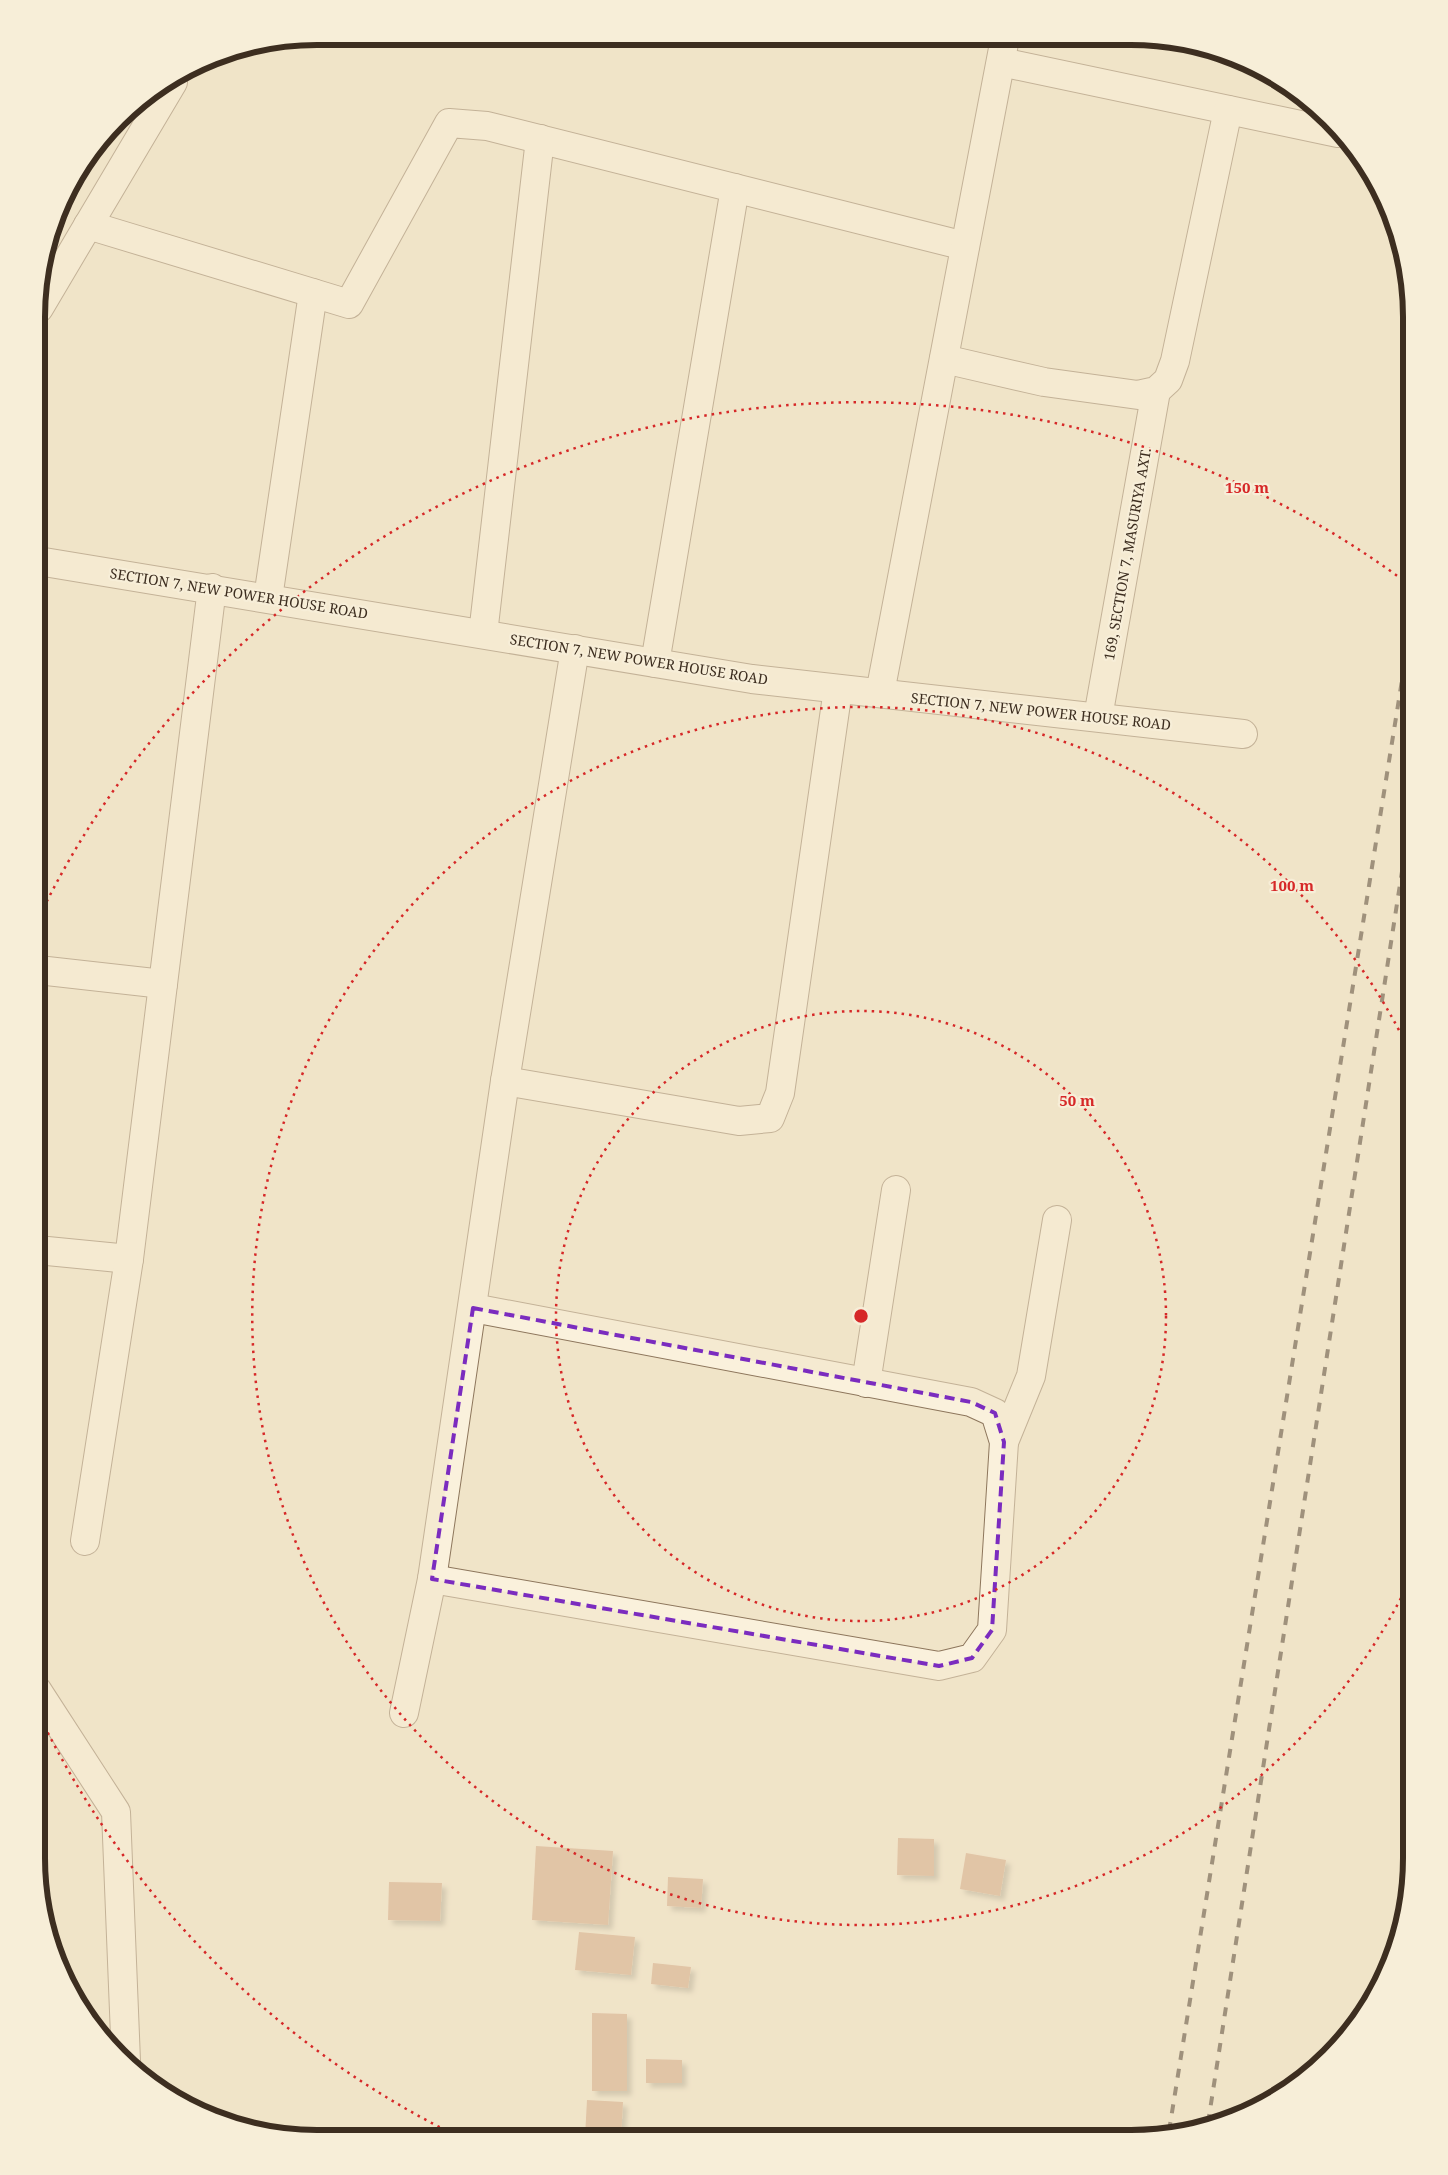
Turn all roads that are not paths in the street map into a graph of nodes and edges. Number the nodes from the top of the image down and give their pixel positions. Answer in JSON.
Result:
{"nodes":[{"id":1,"x":1003,"y":50,"type":"edge"},
{"id":2,"x":167,"y":90,"type":"edge"},
{"id":3,"x":1228,"y":110,"type":"junction"},
{"id":4,"x":1329,"y":131,"type":"edge"},
{"id":5,"x":540,"y":139,"type":"junction"},
{"id":6,"x":735,"y":188,"type":"junction"},
{"id":7,"x":88,"y":225,"type":"junction"},
{"id":8,"x":965,"y":246,"type":"junction"},
{"id":9,"x":313,"y":293,"type":"junction"},
{"id":10,"x":46,"y":296,"type":"edge"},
{"id":11,"x":944,"y":359,"type":"junction"},
{"id":12,"x":1156,"y":391,"type":"junction"},
{"id":13,"x":45,"y":562,"type":"edge"},
{"id":14,"x":212,"y":588,"type":"junction"},
{"id":15,"x":268,"y":598,"type":"junction"},
{"id":16,"x":483,"y":634,"type":"junction"},
{"id":17,"x":575,"y":649,"type":"junction"},
{"id":18,"x":655,"y":662,"type":"junction"},
{"id":19,"x":838,"y":688,"type":"junction"},
{"id":20,"x":880,"y":693,"type":"junction"},
{"id":21,"x":1098,"y":717,"type":"junction"},
{"id":22,"x":1243,"y":734,"type":"dead end"},
{"id":23,"x":45,"y":971,"type":"edge"},
{"id":24,"x":163,"y":984,"type":"junction"},
{"id":25,"x":505,"y":1081,"type":"junction"},
{"id":26,"x":896,"y":1190,"type":"dead end"},
{"id":27,"x":1057,"y":1220,"type":"dead end"},
{"id":28,"x":45,"y":1251,"type":"edge"},
{"id":29,"x":129,"y":1259,"type":"junction"},
{"id":30,"x":473,"y":1308,"type":"junction"},
{"id":31,"x":866,"y":1382,"type":"junction"},
{"id":32,"x":1004,"y":1442,"type":"junction"},
{"id":33,"x":85,"y":1541,"type":"dead end"},
{"id":34,"x":432,"y":1579,"type":"junction"},
{"id":35,"x":45,"y":1704,"type":"edge"},
{"id":36,"x":404,"y":1713,"type":"dead end"},
{"id":37,"x":126,"y":2051,"type":"edge"}],
"edges":[{"from":1,"to":3,"type":"street"},
{"from":1,"to":8,"type":"street"},
{"from":2,"to":7,"type":"street"},
{"from":3,"to":4,"type":"street"},
{"from":3,"to":12,"type":"street"},
{"from":5,"to":6,"type":"street"},
{"from":5,"to":9,"type":"street"},
{"from":5,"to":16,"type":"street"},
{"from":6,"to":8,"type":"street"},
{"from":6,"to":18,"type":"street"},
{"from":7,"to":9,"type":"street"},
{"from":7,"to":10,"type":"street"},
{"from":8,"to":11,"type":"street"},
{"from":9,"to":15,"type":"street"},
{"from":11,"to":12,"type":"street"},
{"from":11,"to":20,"type":"street"},
{"from":12,"to":21,"type":"street","name":"169, SECTION 7, MASURIYA AXT."},
{"from":13,"to":14,"type":"street","name":"SECTION 7, NEW POWER HOUSE ROAD"},
{"from":14,"to":15,"type":"street","name":"SECTION 7, NEW POWER HOUSE ROAD"},
{"from":14,"to":24,"type":"street"},
{"from":15,"to":16,"type":"street","name":"SECTION 7, NEW POWER HOUSE ROAD"},
{"from":16,"to":17,"type":"street","name":"SECTION 7, NEW POWER HOUSE ROAD"},
{"from":17,"to":18,"type":"street","name":"SECTION 7, NEW POWER HOUSE ROAD"},
{"from":17,"to":25,"type":"street"},
{"from":18,"to":19,"type":"street","name":"SECTION 7, NEW POWER HOUSE ROAD"},
{"from":19,"to":20,"type":"street","name":"SECTION 7, NEW POWER HOUSE ROAD"},
{"from":19,"to":25,"type":"street"},
{"from":20,"to":21,"type":"street","name":"SECTION 7, NEW POWER HOUSE ROAD"},
{"from":21,"to":22,"type":"street","name":"SECTION 7, NEW POWER HOUSE ROAD"},
{"from":23,"to":24,"type":"street"},
{"from":24,"to":29,"type":"street"},
{"from":25,"to":30,"type":"street"},
{"from":26,"to":31,"type":"street"},
{"from":27,"to":32,"type":"street"},
{"from":28,"to":29,"type":"street"},
{"from":29,"to":33,"type":"street"},
{"from":30,"to":31,"type":"street"},
{"from":30,"to":34,"type":"street"},
{"from":31,"to":32,"type":"street"},
{"from":32,"to":34,"type":"street"},
{"from":34,"to":36,"type":"street"},
{"from":35,"to":37,"type":"street"}]}
